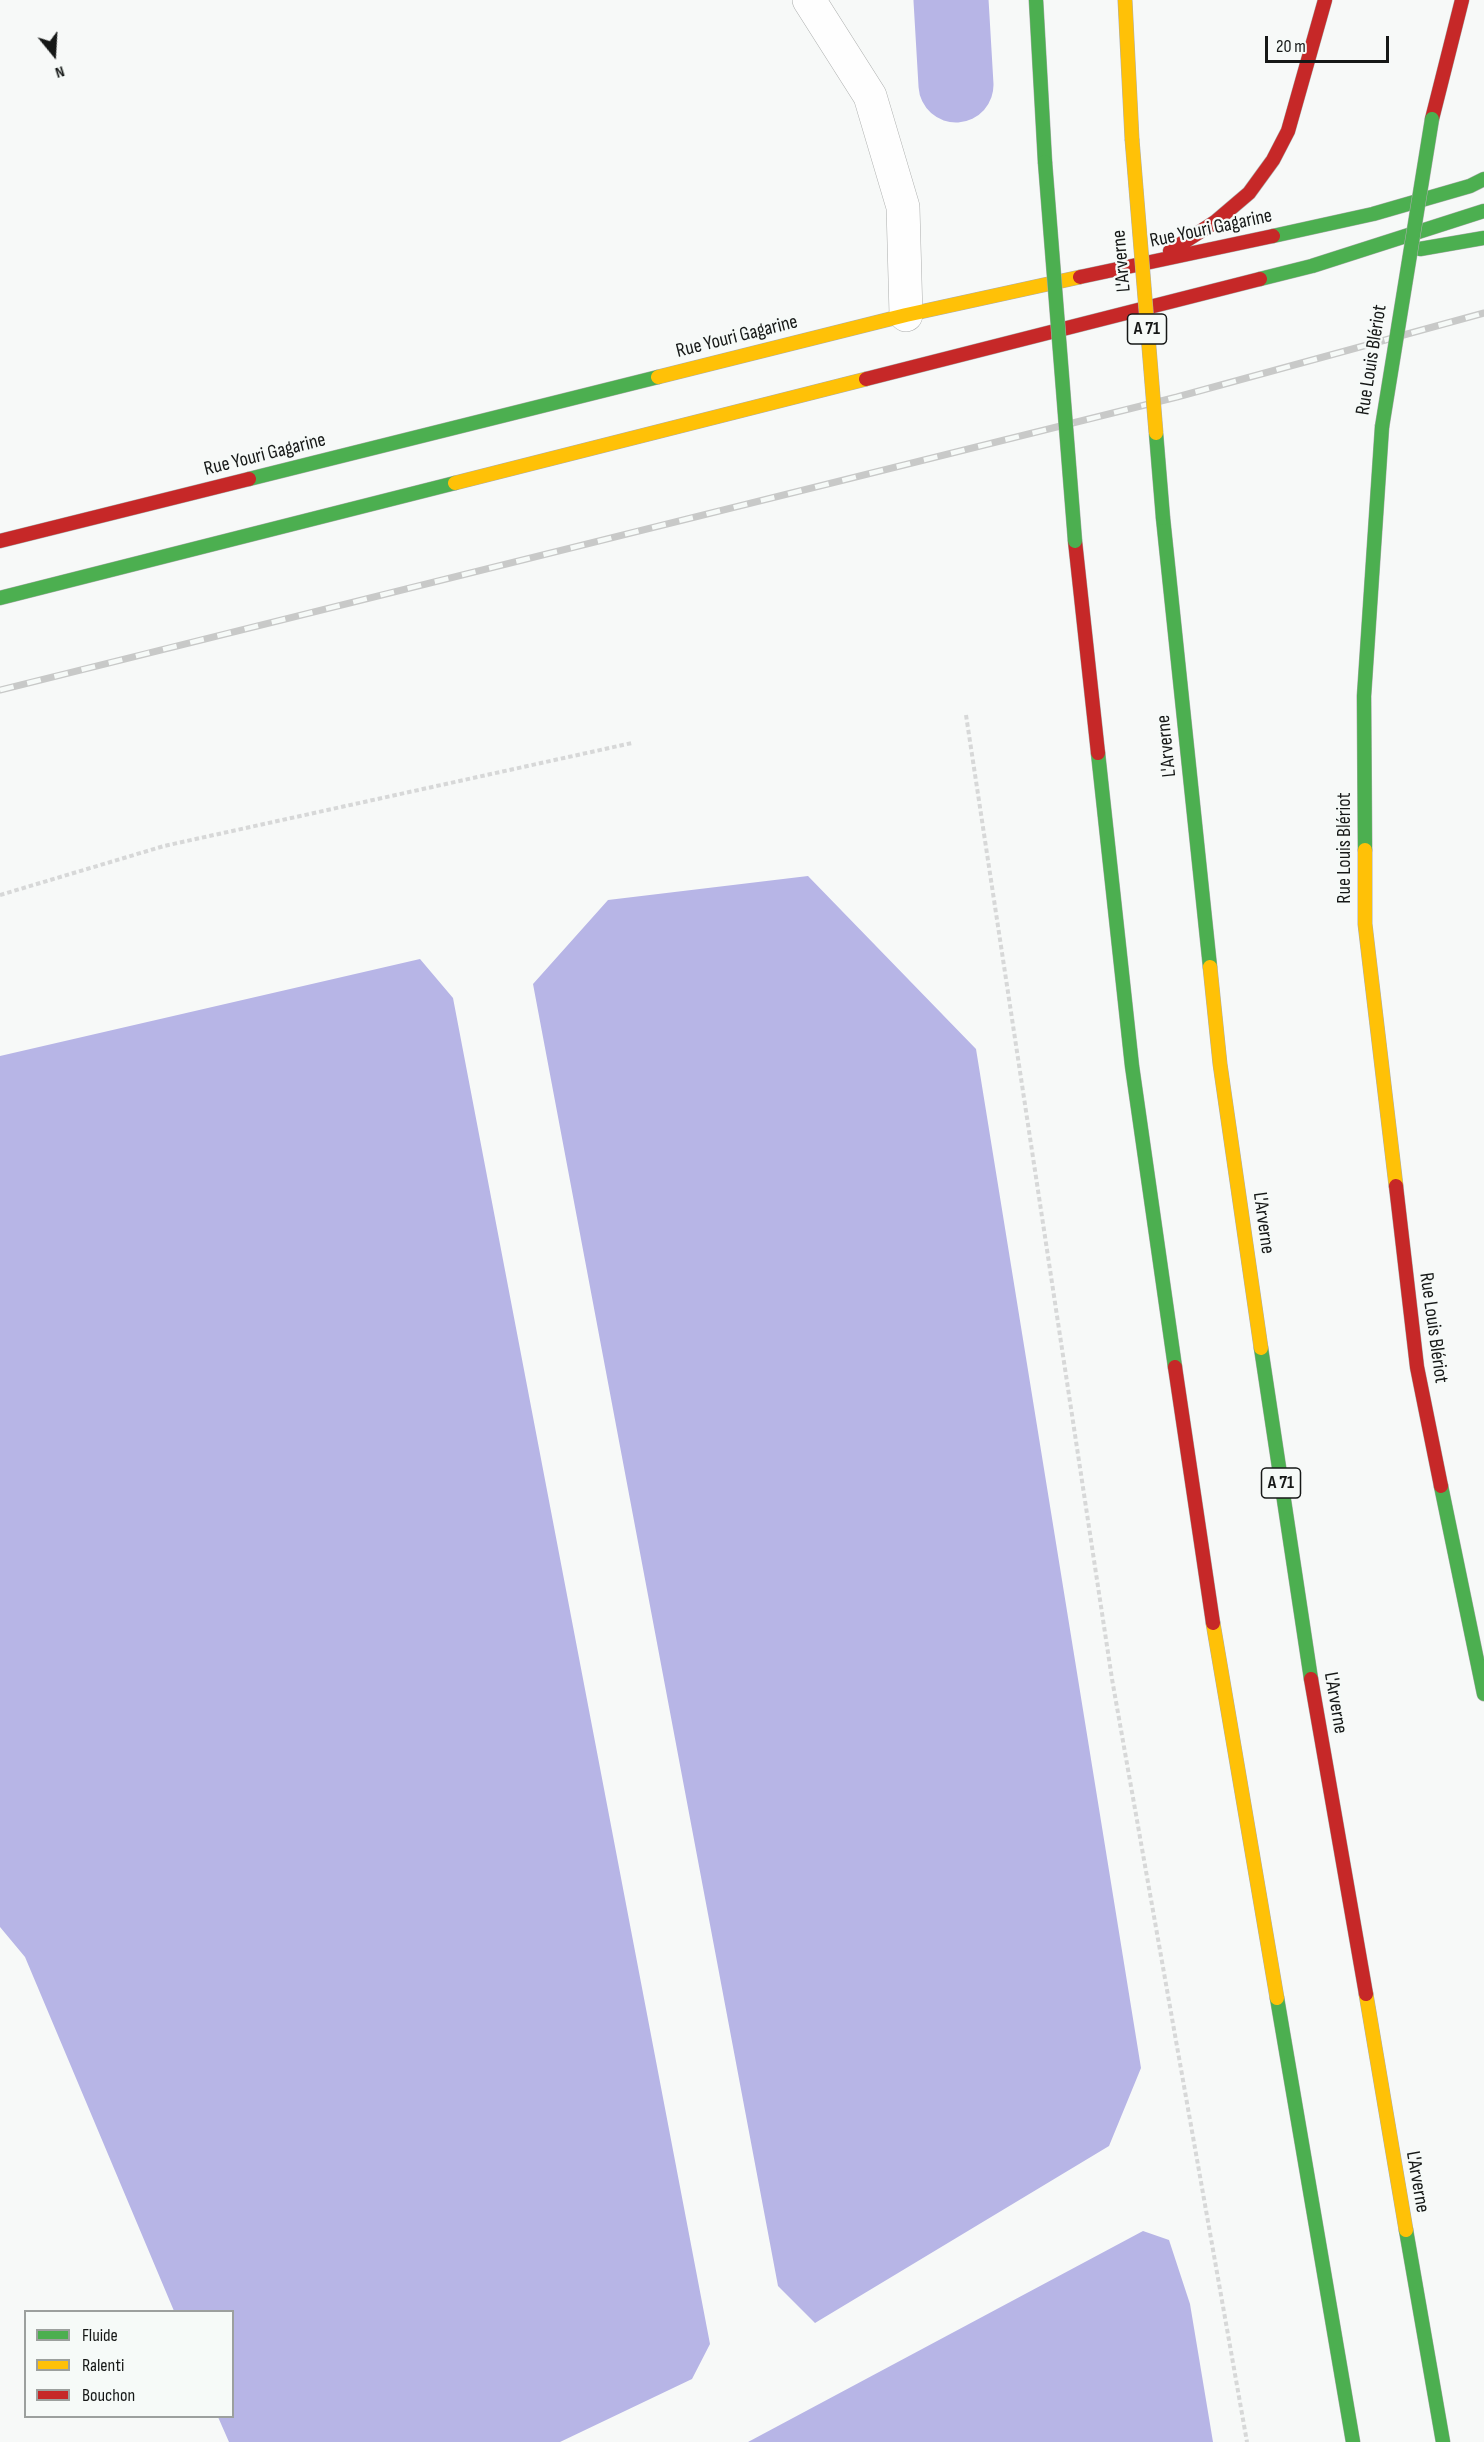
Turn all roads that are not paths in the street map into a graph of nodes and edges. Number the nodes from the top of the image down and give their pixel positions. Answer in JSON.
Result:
{"nodes":[{"id":1,"x":809,"y":0,"type":"edge"},
{"id":2,"x":1036,"y":0,"type":"edge"},
{"id":3,"x":1125,"y":0,"type":"edge"},
{"id":4,"x":1325,"y":0,"type":"edge"},
{"id":5,"x":1462,"y":0,"type":"edge"},
{"id":6,"x":1484,"y":179,"type":"edge"},
{"id":7,"x":1484,"y":211,"type":"edge"},
{"id":8,"x":1484,"y":238,"type":"edge"},
{"id":9,"x":1154,"y":261,"type":"junction"},
{"id":10,"x":1312,"y":266,"type":"junction"},
{"id":11,"x":906,"y":315,"type":"junction"},
{"id":12,"x":0,"y":542,"type":"edge"},
{"id":13,"x":0,"y":597,"type":"edge"},
{"id":14,"x":1484,"y":1694,"type":"edge"},
{"id":15,"x":1353,"y":2442,"type":"edge"},
{"id":16,"x":1443,"y":2442,"type":"edge"}],
"edges":[{"from":1,"to":11,"type":"street"},
{"from":2,"to":15,"type":"main road","bridge":true},
{"from":3,"to":16,"type":"main road","name":"L'Arverne","number":"A 71","bridge":true},
{"from":4,"to":9,"type":"main road"},
{"from":5,"to":14,"type":"main road","name":"Rue Louis Blériot","bridge":true},
{"from":6,"to":9,"type":"main road","name":"Rue Youri Gagarine"},
{"from":7,"to":10,"type":"main road"},
{"from":8,"to":10,"type":"main road"},
{"from":9,"to":11,"type":"main road","name":"Rue Youri Gagarine"},
{"from":10,"to":13,"type":"main road"},
{"from":11,"to":12,"type":"main road","name":"Rue Youri Gagarine"}]}
